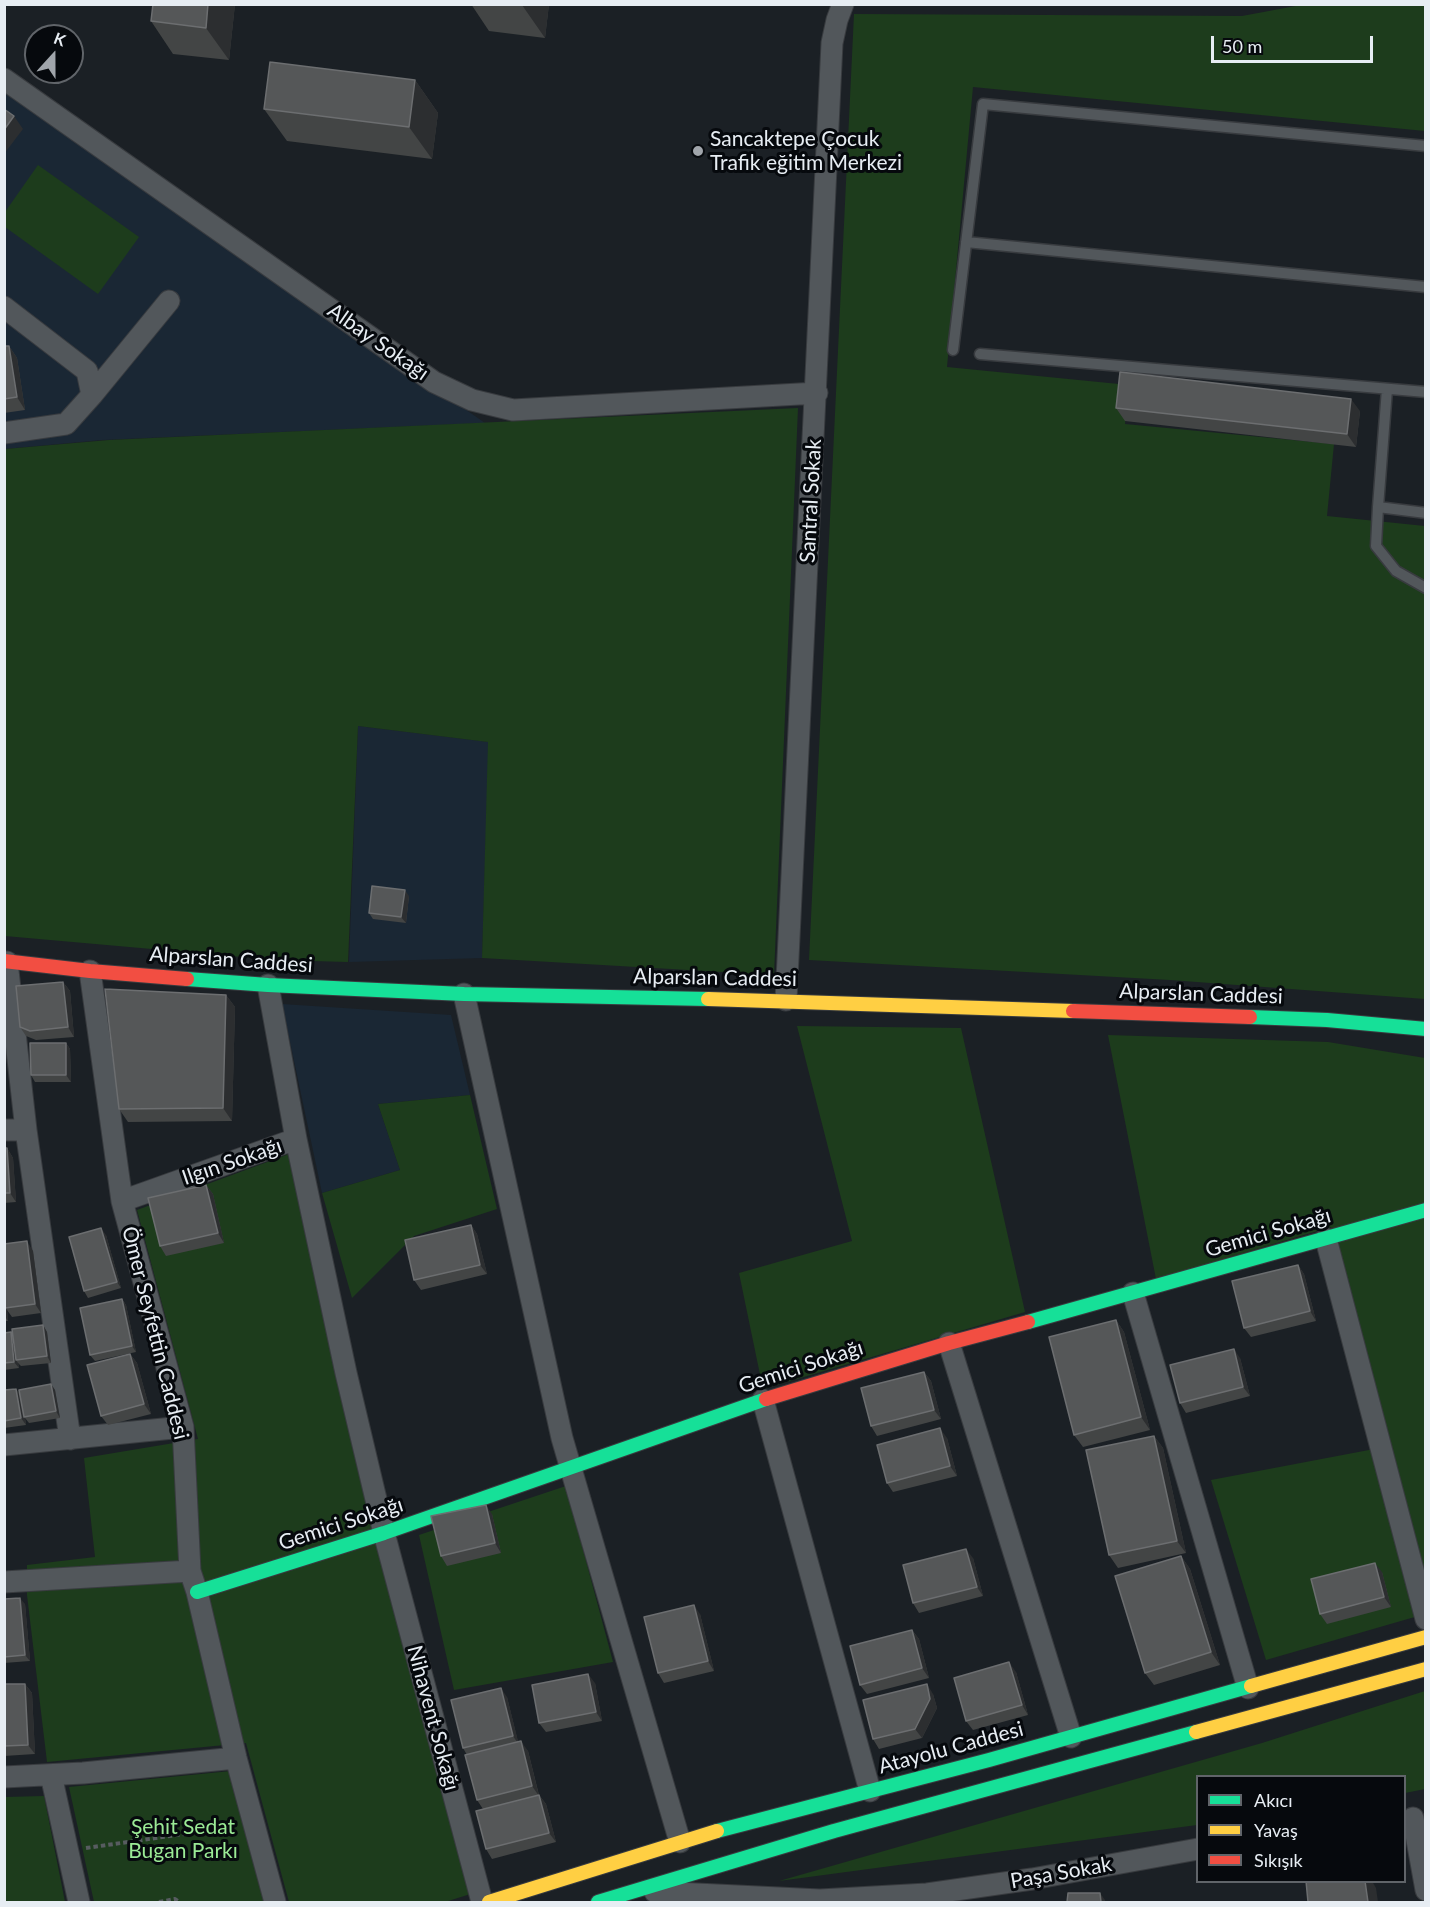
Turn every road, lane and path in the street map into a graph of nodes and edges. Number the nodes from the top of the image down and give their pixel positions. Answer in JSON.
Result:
{"nodes":[{"id":1,"x":843,"y":4,"type":"edge"},
{"id":2,"x":4,"y":79,"type":"edge"},
{"id":3,"x":1425,"y":147,"type":"edge"},
{"id":4,"x":966,"y":242,"type":"junction"},
{"id":5,"x":1425,"y":287,"type":"edge"},
{"id":6,"x":169,"y":301,"type":"dead end"},
{"id":7,"x":4,"y":308,"type":"edge"},
{"id":8,"x":953,"y":350,"type":"dead end"},
{"id":9,"x":980,"y":354,"type":"dead end"},
{"id":10,"x":1387,"y":389,"type":"junction"},
{"id":11,"x":817,"y":393,"type":"junction"},
{"id":12,"x":1425,"y":393,"type":"edge"},
{"id":13,"x":92,"y":395,"type":"junction"},
{"id":14,"x":4,"y":433,"type":"edge"},
{"id":15,"x":1378,"y":507,"type":"junction"},
{"id":16,"x":1425,"y":513,"type":"edge"},
{"id":17,"x":1425,"y":588,"type":"edge"},
{"id":18,"x":6,"y":962,"type":"edge"},
{"id":19,"x":90,"y":971,"type":"junction"},
{"id":20,"x":268,"y":985,"type":"junction"},
{"id":21,"x":464,"y":994,"type":"junction"},
{"id":22,"x":786,"y":1000,"type":"junction"},
{"id":23,"x":1425,"y":1029,"type":"edge"},
{"id":24,"x":4,"y":1130,"type":"edge"},
{"id":25,"x":26,"y":1130,"type":"junction"},
{"id":26,"x":296,"y":1139,"type":"junction"},
{"id":27,"x":122,"y":1201,"type":"junction"},
{"id":28,"x":1425,"y":1210,"type":"edge"},
{"id":29,"x":1326,"y":1239,"type":"junction"},
{"id":30,"x":1133,"y":1293,"type":"junction"},
{"id":31,"x":949,"y":1343,"type":"junction"},
{"id":32,"x":764,"y":1400,"type":"junction"},
{"id":33,"x":183,"y":1427,"type":"junction"},
{"id":34,"x":70,"y":1439,"type":"junction"},
{"id":35,"x":4,"y":1445,"type":"edge"},
{"id":36,"x":571,"y":1468,"type":"junction"},
{"id":37,"x":384,"y":1533,"type":"junction"},
{"id":38,"x":190,"y":1571,"type":"junction"},
{"id":39,"x":4,"y":1582,"type":"edge"},
{"id":40,"x":197,"y":1592,"type":"junction"},
{"id":41,"x":1425,"y":1618,"type":"edge"},
{"id":42,"x":1425,"y":1637,"type":"edge"},
{"id":43,"x":1425,"y":1669,"type":"edge"},
{"id":44,"x":1248,"y":1688,"type":"junction"},
{"id":45,"x":1071,"y":1737,"type":"junction"},
{"id":46,"x":236,"y":1758,"type":"junction"},
{"id":47,"x":51,"y":1775,"type":"junction"},
{"id":48,"x":4,"y":1777,"type":"edge"},
{"id":49,"x":870,"y":1791,"type":"junction"},
{"id":50,"x":1414,"y":1816,"type":"edge"},
{"id":51,"x":254,"y":1824,"type":"junction"},
{"id":52,"x":680,"y":1842,"type":"junction"},
{"id":53,"x":1196,"y":1849,"type":"edge"},
{"id":54,"x":68,"y":1851,"type":"junction"},
{"id":55,"x":1425,"y":1890,"type":"edge"},
{"id":56,"x":636,"y":1891,"type":"junction"},
{"id":57,"x":960,"y":1896,"type":"edge"},
{"id":58,"x":79,"y":1902,"type":"edge"},
{"id":59,"x":159,"y":1902,"type":"edge"},
{"id":60,"x":179,"y":1902,"type":"edge"},
{"id":61,"x":275,"y":1902,"type":"edge"},
{"id":62,"x":482,"y":1902,"type":"edge"},
{"id":63,"x":489,"y":1902,"type":"edge"},
{"id":64,"x":598,"y":1902,"type":"edge"}],
"edges":[{"from":1,"to":11,"type":"street","name":"Santral Sokak"},
{"from":2,"to":11,"type":"street","name":"Albay Sokağı"},
{"from":3,"to":4,"type":"lane"},
{"from":4,"to":5,"type":"lane"},
{"from":4,"to":8,"type":"lane"},
{"from":6,"to":13,"type":"street"},
{"from":7,"to":13,"type":"street"},
{"from":9,"to":10,"type":"lane"},
{"from":10,"to":12,"type":"lane"},
{"from":10,"to":15,"type":"lane"},
{"from":11,"to":22,"type":"street","name":"Santral Sokak"},
{"from":13,"to":14,"type":"street"},
{"from":15,"to":16,"type":"lane"},
{"from":15,"to":17,"type":"lane"},
{"from":18,"to":19,"type":"street","name":"Alparslan Caddesi"},
{"from":18,"to":25,"type":"street"},
{"from":19,"to":20,"type":"street","name":"Alparslan Caddesi"},
{"from":19,"to":27,"type":"street","name":"Ömer Seyfettin Caddesi"},
{"from":20,"to":21,"type":"street","name":"Alparslan Caddesi"},
{"from":20,"to":26,"type":"street","name":"Ilgın Sokağı"},
{"from":21,"to":22,"type":"street","name":"Alparslan Caddesi"},
{"from":21,"to":36,"type":"street"},
{"from":22,"to":23,"type":"street","name":"Alparslan Caddesi"},
{"from":24,"to":25,"type":"street"},
{"from":25,"to":34,"type":"street"},
{"from":26,"to":27,"type":"street","name":"Ilgın Sokağı"},
{"from":26,"to":37,"type":"street","name":"Nihavent Sokağı"},
{"from":27,"to":33,"type":"street","name":"Ömer Seyfettin Caddesi"},
{"from":28,"to":29,"type":"street","name":"Gemici Sokağı"},
{"from":29,"to":30,"type":"street","name":"Gemici Sokağı"},
{"from":29,"to":41,"type":"street"},
{"from":30,"to":31,"type":"street","name":"Gemici Sokağı"},
{"from":30,"to":44,"type":"street"},
{"from":31,"to":32,"type":"street","name":"Gemici Sokağı"},
{"from":31,"to":45,"type":"street"},
{"from":32,"to":36,"type":"street","name":"Gemici Sokağı"},
{"from":32,"to":49,"type":"street"},
{"from":33,"to":34,"type":"street"},
{"from":33,"to":38,"type":"street","name":"Ömer Seyfettin Caddesi"},
{"from":34,"to":35,"type":"street"},
{"from":36,"to":37,"type":"street","name":"Gemici Sokağı"},
{"from":36,"to":52,"type":"street"},
{"from":37,"to":40,"type":"street","name":"Gemici Sokağı"},
{"from":37,"to":62,"type":"street","name":"Nihavent Sokağı"},
{"from":38,"to":39,"type":"street"},
{"from":38,"to":40,"type":"street","name":"Ömer Seyfettin Caddesi"},
{"from":40,"to":46,"type":"street","name":"Ömer Seyfettin Caddesi"},
{"from":42,"to":44,"type":"street","name":"Atayolu Caddesi"},
{"from":43,"to":56,"type":"street"},
{"from":44,"to":45,"type":"street","name":"Atayolu Caddesi"},
{"from":45,"to":49,"type":"street","name":"Atayolu Caddesi"},
{"from":46,"to":47,"type":"street"},
{"from":46,"to":51,"type":"street","name":"Ömer Seyfettin Caddesi"},
{"from":47,"to":48,"type":"street"},
{"from":47,"to":54,"type":"street"},
{"from":49,"to":52,"type":"street","name":"Atayolu Caddesi"},
{"from":50,"to":55,"type":"street"},
{"from":51,"to":54,"type":"path"},
{"from":51,"to":61,"type":"street","name":"Ömer Seyfettin Caddesi"},
{"from":52,"to":63,"type":"street","name":"Atayolu Caddesi"},
{"from":53,"to":57,"type":"street","name":"Paşa Sokak"},
{"from":54,"to":58,"type":"street"},
{"from":56,"to":57,"type":"street","name":"Paşa Sokak"},
{"from":56,"to":64,"type":"street"},
{"from":59,"to":60,"type":"path"}]}
